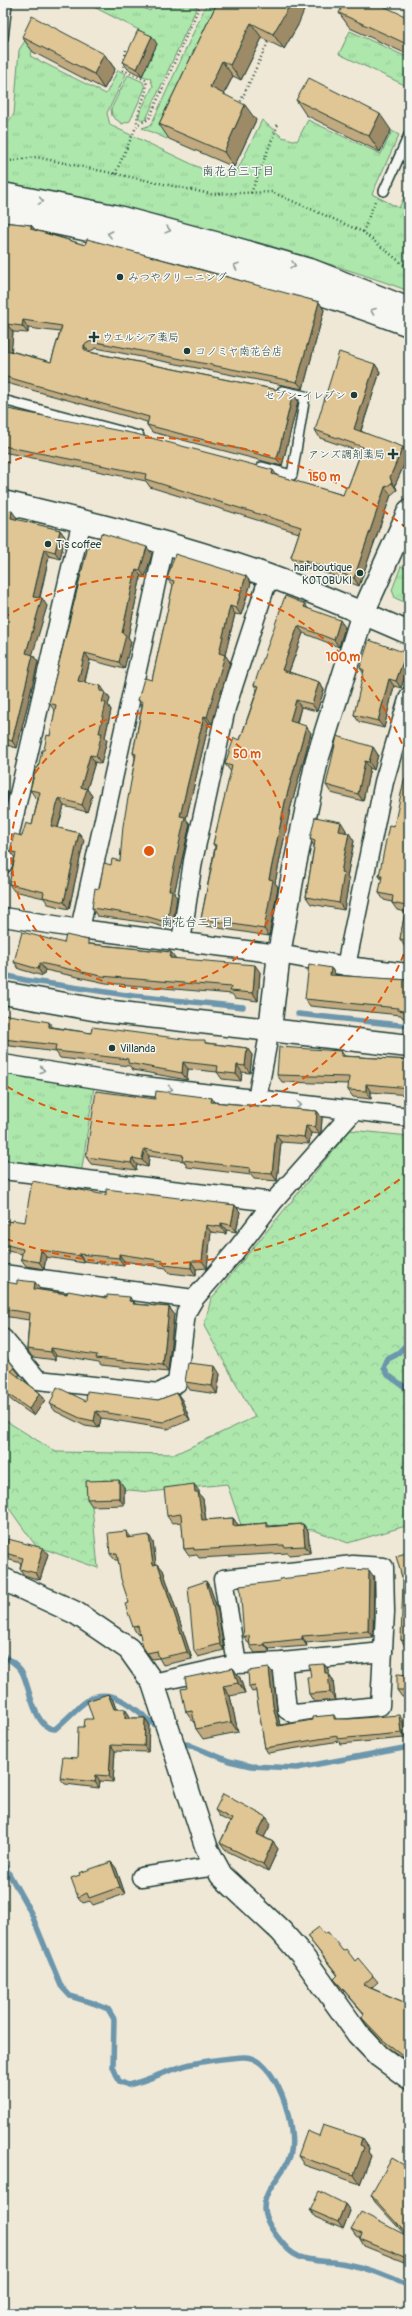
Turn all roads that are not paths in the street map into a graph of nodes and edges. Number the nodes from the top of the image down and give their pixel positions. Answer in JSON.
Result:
{"nodes":[{"id":1,"x":8,"y":3,"type":"edge"},
{"id":2,"x":3,"y":38,"type":"edge"},
{"id":3,"x":409,"y":135,"type":"edge"},
{"id":4,"x":384,"y":191,"type":"dead end"},
{"id":5,"x":3,"y":194,"type":"edge"},
{"id":6,"x":3,"y":213,"type":"edge"},
{"id":7,"x":409,"y":309,"type":"edge"},
{"id":8,"x":409,"y":325,"type":"edge"},
{"id":9,"x":274,"y":389,"type":"edge"},
{"id":10,"x":3,"y":400,"type":"edge"},
{"id":11,"x":149,"y":438,"type":"edge"},
{"id":12,"x":255,"y":466,"type":"edge"},
{"id":13,"x":3,"y":502,"type":"edge"},
{"id":14,"x":409,"y":511,"type":"edge"},
{"id":15,"x":82,"y":520,"type":"junction"},
{"id":16,"x":165,"y":542,"type":"junction"},
{"id":17,"x":269,"y":576,"type":"junction"},
{"id":18,"x":363,"y":613,"type":"junction"},
{"id":19,"x":409,"y":633,"type":"edge"},
{"id":20,"x":409,"y":696,"type":"edge"},
{"id":21,"x":3,"y":864,"type":"edge"},
{"id":22,"x":3,"y":916,"type":"edge"},
{"id":23,"x":80,"y":929,"type":"junction"},
{"id":24,"x":181,"y":942,"type":"junction"},
{"id":25,"x":279,"y":954,"type":"junction"},
{"id":26,"x":346,"y":966,"type":"junction"},
{"id":27,"x":409,"y":973,"type":"edge"},
{"id":28,"x":3,"y":993,"type":"edge"},
{"id":29,"x":270,"y":1029,"type":"junction"},
{"id":30,"x":409,"y":1046,"type":"edge"},
{"id":31,"x":3,"y":1064,"type":"edge"},
{"id":32,"x":257,"y":1099,"type":"junction"},
{"id":33,"x":353,"y":1112,"type":"junction"},
{"id":34,"x":409,"y":1117,"type":"edge"},
{"id":35,"x":3,"y":1170,"type":"edge"},
{"id":36,"x":273,"y":1202,"type":"junction"},
{"id":37,"x":3,"y":1274,"type":"edge"},
{"id":38,"x":194,"y":1299,"type":"junction"},
{"id":39,"x":3,"y":1338,"type":"edge"},
{"id":40,"x":3,"y":1579,"type":"edge"},
{"id":41,"x":383,"y":1652,"type":"junction"},
{"id":42,"x":282,"y":1662,"type":"junction"},
{"id":43,"x":237,"y":1664,"type":"junction"},
{"id":44,"x":154,"y":1683,"type":"junction"},
{"id":45,"x":216,"y":1866,"type":"junction"},
{"id":46,"x":141,"y":1877,"type":"dead end"},
{"id":47,"x":409,"y":2078,"type":"edge"}],
"edges":[{"from":1,"to":2,"type":"lane"},
{"from":3,"to":4,"type":"lane"},
{"from":5,"to":7,"type":"street","one_way":true},
{"from":8,"to":6,"type":"street","one_way":true},
{"from":9,"to":12,"type":"lane"},
{"from":10,"to":11,"type":"lane"},
{"from":13,"to":15,"type":"street"},
{"from":14,"to":18,"type":"street"},
{"from":15,"to":16,"type":"street"},
{"from":15,"to":21,"type":"street"},
{"from":16,"to":17,"type":"street"},
{"from":16,"to":23,"type":"street"},
{"from":17,"to":18,"type":"street"},
{"from":17,"to":24,"type":"street"},
{"from":18,"to":19,"type":"street"},
{"from":18,"to":25,"type":"street"},
{"from":20,"to":26,"type":"street"},
{"from":22,"to":23,"type":"street"},
{"from":23,"to":24,"type":"street"},
{"from":24,"to":25,"type":"street"},
{"from":25,"to":26,"type":"street"},
{"from":25,"to":29,"type":"street"},
{"from":26,"to":27,"type":"street"},
{"from":28,"to":29,"type":"street"},
{"from":29,"to":30,"type":"street"},
{"from":29,"to":32,"type":"street"},
{"from":31,"to":32,"type":"street","one_way":true},
{"from":32,"to":33,"type":"street","one_way":true},
{"from":33,"to":34,"type":"street"},
{"from":33,"to":36,"type":"street"},
{"from":35,"to":36,"type":"street"},
{"from":36,"to":38,"type":"street"},
{"from":37,"to":38,"type":"street"},
{"from":38,"to":39,"type":"street"},
{"from":40,"to":44,"type":"street"},
{"from":41,"to":42,"type":"street"},
{"from":41,"to":42,"type":"street"},
{"from":41,"to":43,"type":"street"},
{"from":42,"to":43,"type":"street"},
{"from":43,"to":44,"type":"street"},
{"from":44,"to":45,"type":"street"},
{"from":45,"to":46,"type":"street"},
{"from":45,"to":47,"type":"street"}]}
